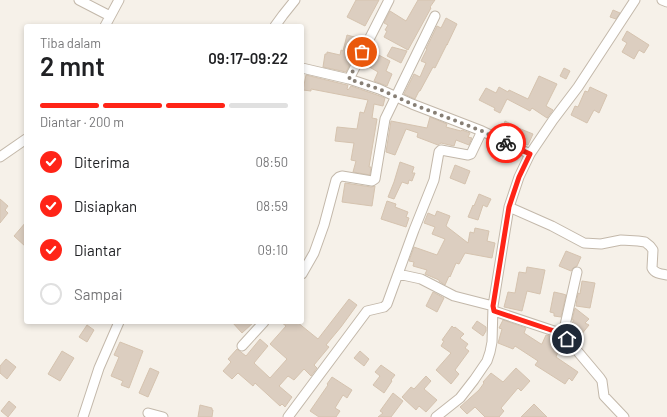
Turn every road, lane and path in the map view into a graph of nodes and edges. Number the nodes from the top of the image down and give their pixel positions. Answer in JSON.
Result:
{"nodes":[{"id":1,"x":79,"y":0,"type":"edge"},
{"id":2,"x":119,"y":0,"type":"edge"},
{"id":3,"x":295,"y":0,"type":"edge"},
{"id":4,"x":389,"y":0,"type":"edge"},
{"id":5,"x":635,"y":0,"type":"edge"},
{"id":6,"x":662,"y":0,"type":"edge"},
{"id":7,"x":667,"y":2,"type":"edge"},
{"id":8,"x":110,"y":16,"type":"junction"},
{"id":9,"x":435,"y":16,"type":"dead end"},
{"id":10,"x":106,"y":24,"type":"edge"},
{"id":11,"x":276,"y":24,"type":"edge"},
{"id":12,"x":304,"y":68,"type":"edge"},
{"id":13,"x":349,"y":79,"type":"junction"},
{"id":14,"x":396,"y":96,"type":"junction"},
{"id":15,"x":482,"y":131,"type":"junction"},
{"id":16,"x":24,"y":140,"type":"edge"},
{"id":17,"x":530,"y":154,"type":"junction"},
{"id":18,"x":0,"y":157,"type":"edge"},
{"id":19,"x":509,"y":207,"type":"junction"},
{"id":20,"x":304,"y":270,"type":"edge"},
{"id":21,"x":577,"y":272,"type":"dead end"},
{"id":22,"x":398,"y":274,"type":"junction"},
{"id":23,"x":667,"y":275,"type":"edge"},
{"id":24,"x":493,"y":309,"type":"junction"},
{"id":25,"x":118,"y":324,"type":"edge"},
{"id":26,"x":262,"y":324,"type":"edge"},
{"id":27,"x":563,"y":334,"type":"junction"},
{"id":28,"x":242,"y":346,"type":"dead end"},
{"id":29,"x":148,"y":413,"type":"dead end"},
{"id":30,"x":83,"y":417,"type":"edge"},
{"id":31,"x":163,"y":417,"type":"edge"},
{"id":32,"x":288,"y":417,"type":"edge"},
{"id":33,"x":436,"y":417,"type":"edge"},
{"id":34,"x":624,"y":417,"type":"edge"}],
"edges":[{"from":1,"to":8,"type":"street"},
{"from":2,"to":8,"type":"street"},
{"from":3,"to":11,"type":"street"},
{"from":4,"to":13,"type":"street"},
{"from":5,"to":17,"type":"street"},
{"from":6,"to":7,"type":"street"},
{"from":8,"to":10,"type":"street"},
{"from":9,"to":14,"type":"street"},
{"from":12,"to":13,"type":"street"},
{"from":13,"to":14,"type":"street"},
{"from":14,"to":15,"type":"street"},
{"from":14,"to":20,"type":"street"},
{"from":15,"to":17,"type":"street"},
{"from":15,"to":22,"type":"street"},
{"from":16,"to":18,"type":"street"},
{"from":17,"to":19,"type":"street"},
{"from":19,"to":23,"type":"street"},
{"from":19,"to":24,"type":"street"},
{"from":21,"to":27,"type":"street"},
{"from":22,"to":24,"type":"street"},
{"from":22,"to":32,"type":"street"},
{"from":24,"to":27,"type":"street"},
{"from":24,"to":33,"type":"street"},
{"from":25,"to":30,"type":"street"},
{"from":26,"to":28,"type":"street"},
{"from":27,"to":34,"type":"street"},
{"from":29,"to":31,"type":"street"}]}
